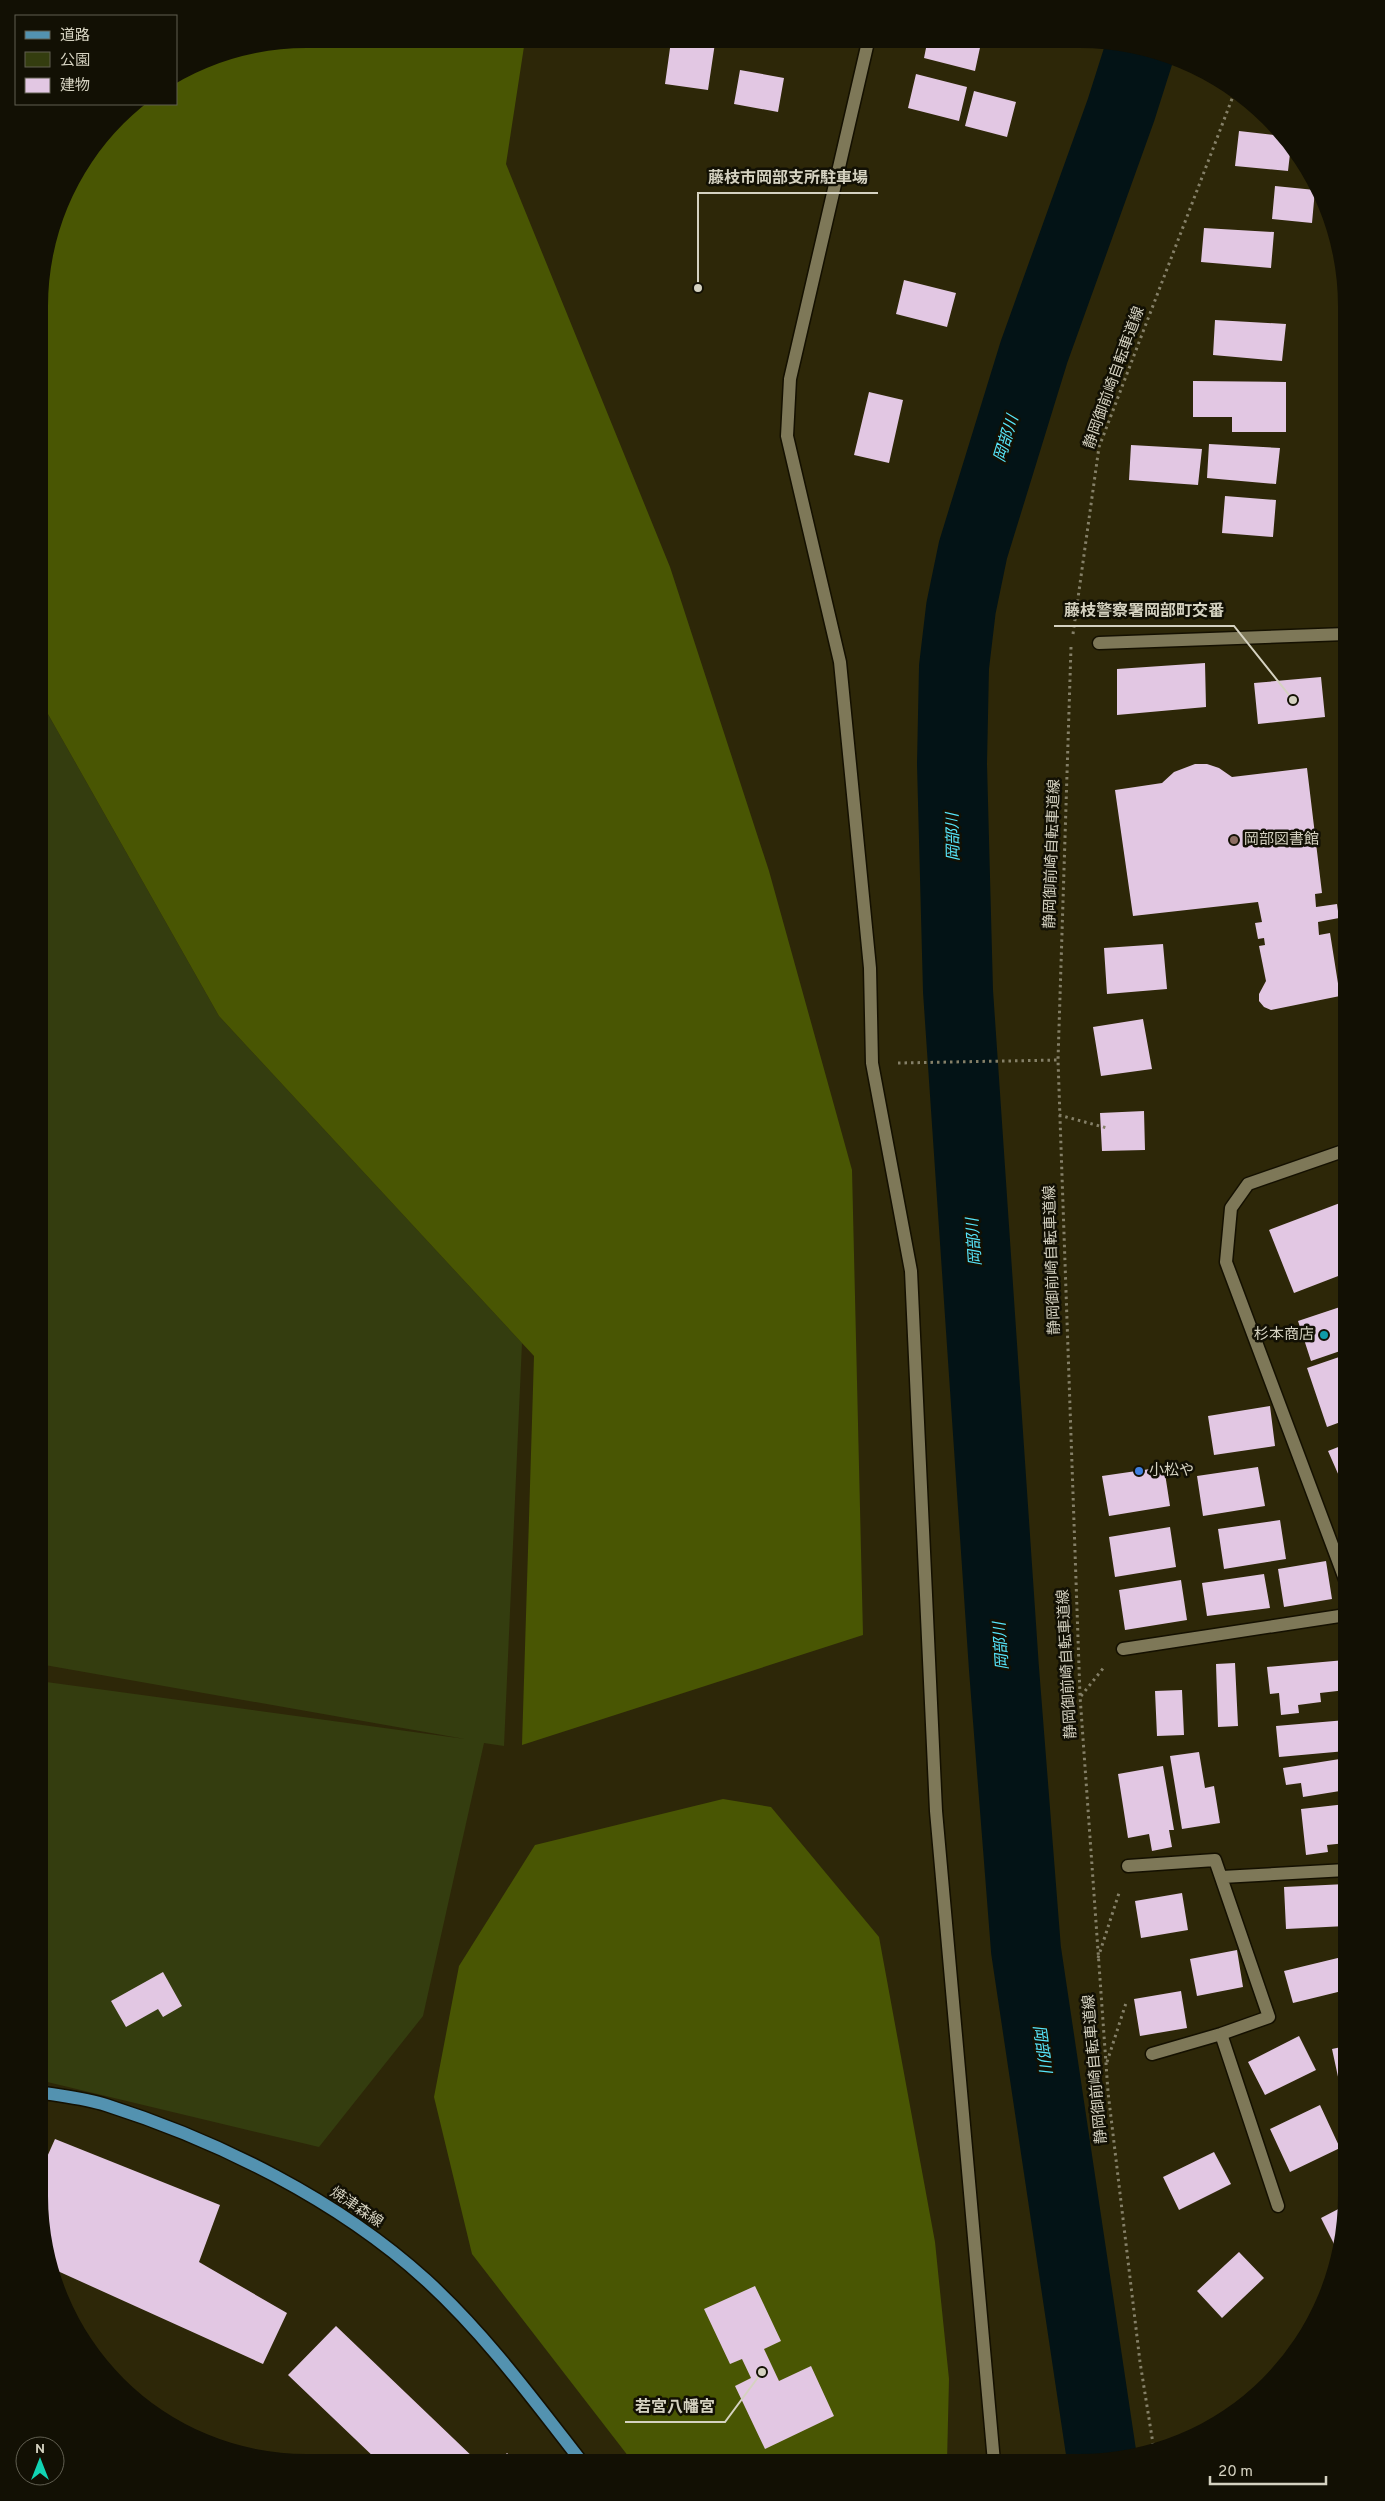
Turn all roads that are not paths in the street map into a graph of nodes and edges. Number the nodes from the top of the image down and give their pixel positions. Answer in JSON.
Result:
{"nodes":[{"id":1,"x":867,"y":48,"type":"edge"},
{"id":2,"x":1338,"y":634,"type":"edge"},
{"id":3,"x":1099,"y":643,"type":"dead end"},
{"id":4,"x":1338,"y":1153,"type":"edge"},
{"id":5,"x":1338,"y":1561,"type":"edge"},
{"id":6,"x":1338,"y":1616,"type":"edge"},
{"id":7,"x":1124,"y":1649,"type":"road end"},
{"id":8,"x":1128,"y":1866,"type":"road end"},
{"id":9,"x":1338,"y":1870,"type":"edge"},
{"id":10,"x":1222,"y":1877,"type":"junction"},
{"id":11,"x":1221,"y":2034,"type":"junction"},
{"id":12,"x":1152,"y":2054,"type":"dead end"},
{"id":13,"x":47,"y":2093,"type":"edge"},
{"id":14,"x":1278,"y":2206,"type":"dead end"},
{"id":15,"x":576,"y":2454,"type":"edge"},
{"id":16,"x":993,"y":2454,"type":"edge"}],
"edges":[{"from":1,"to":16,"type":"street"},
{"from":2,"to":3,"type":"street"},
{"from":4,"to":5,"type":"street"},
{"from":6,"to":7,"type":"street"},
{"from":8,"to":10,"type":"street"},
{"from":9,"to":10,"type":"street"},
{"from":10,"to":11,"type":"street"},
{"from":11,"to":12,"type":"street"},
{"from":11,"to":14,"type":"street"},
{"from":13,"to":15,"type":"main road","name":"焼津森線"}]}
